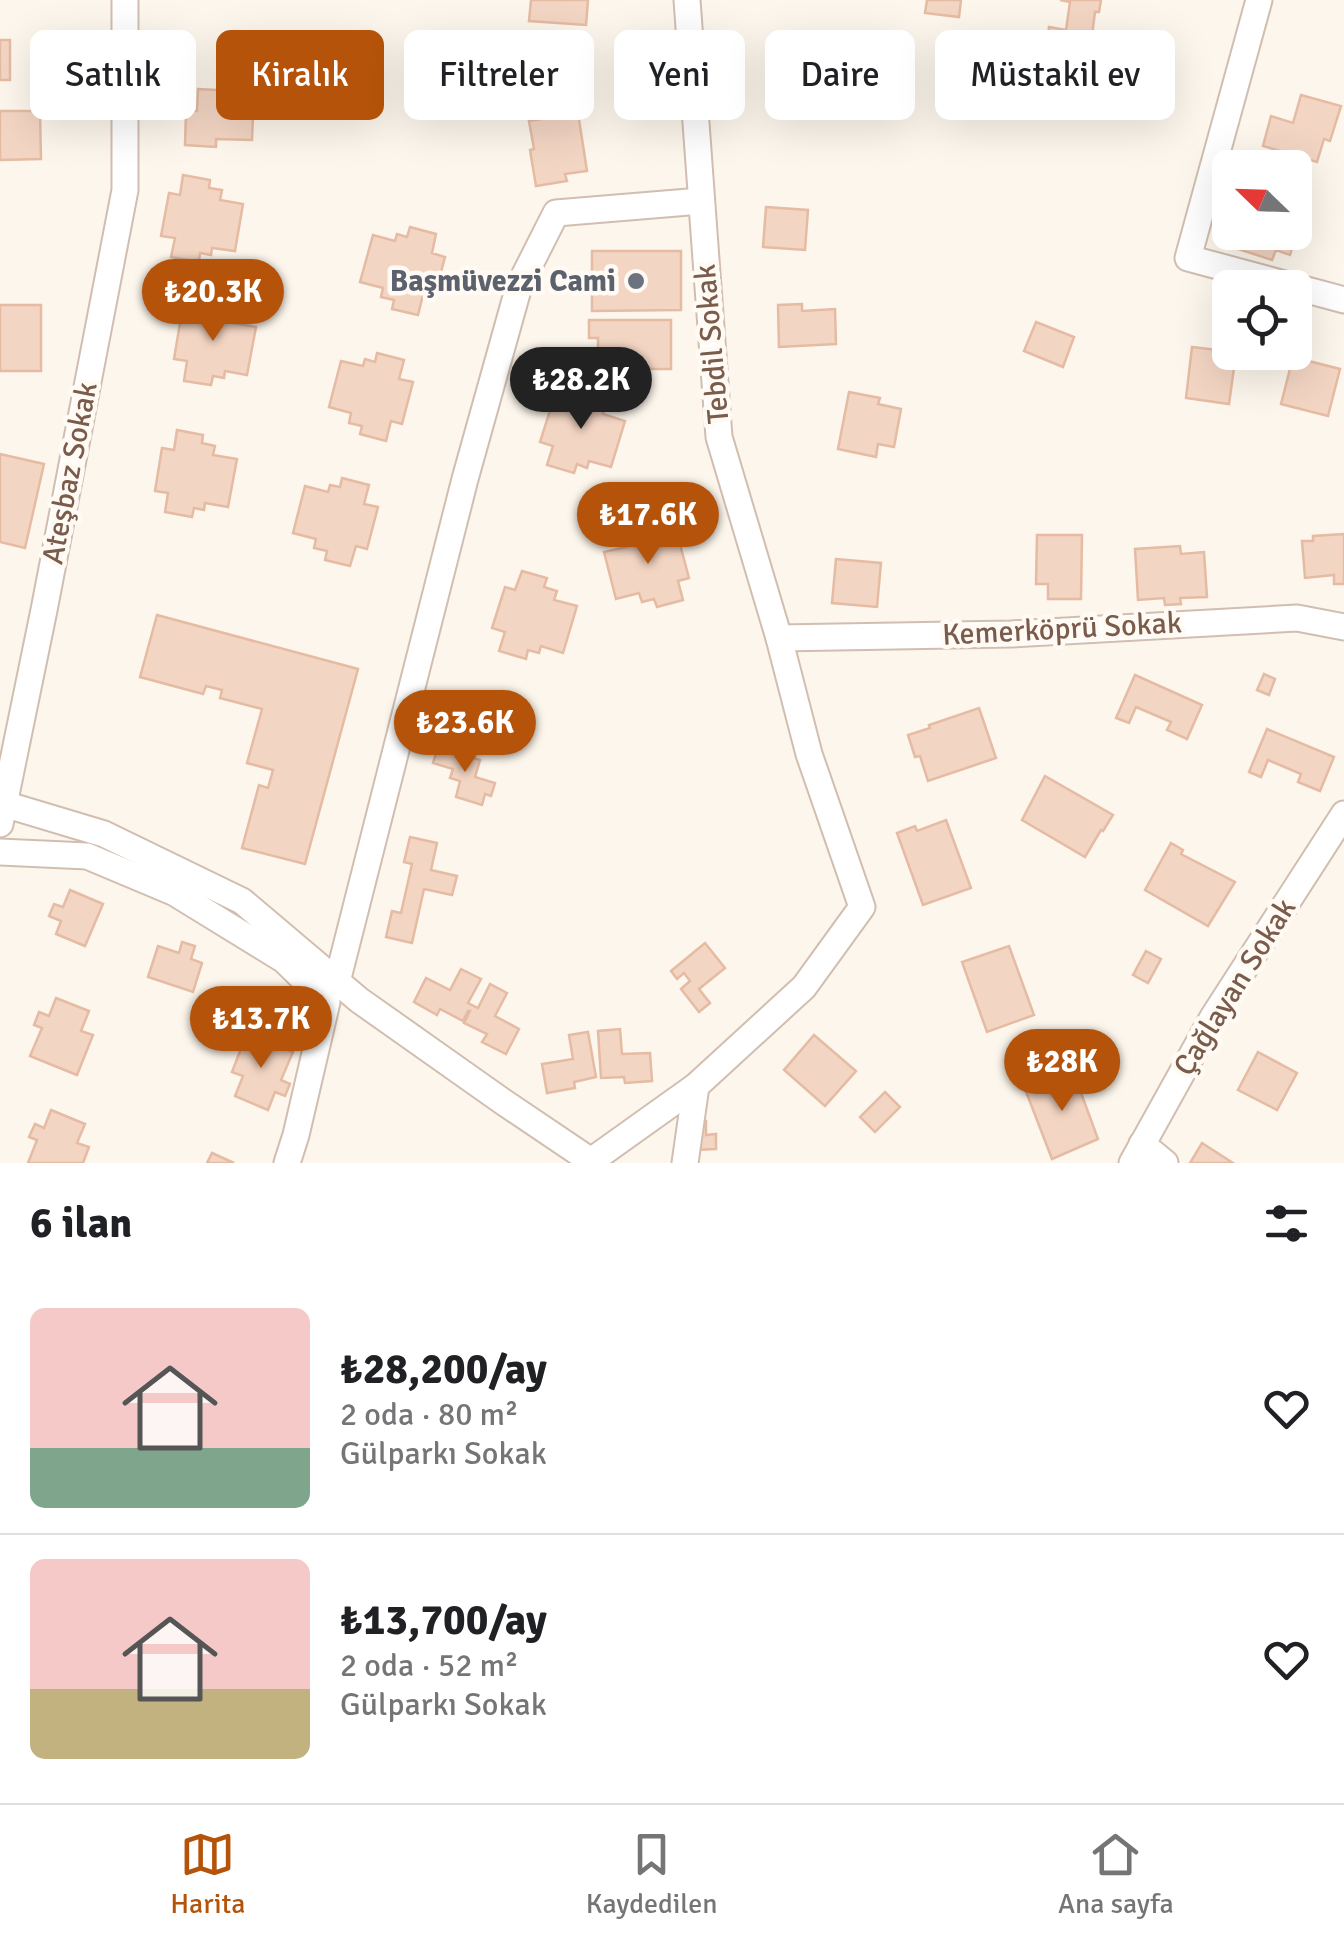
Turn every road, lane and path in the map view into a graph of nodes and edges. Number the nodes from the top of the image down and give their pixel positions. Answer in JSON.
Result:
{"nodes":[{"id":1,"x":125,"y":0,"type":"edge"},
{"id":2,"x":687,"y":0,"type":"edge"},
{"id":3,"x":1259,"y":0,"type":"edge"},
{"id":4,"x":701,"y":201,"type":"junction"},
{"id":5,"x":1344,"y":300,"type":"edge"},
{"id":6,"x":1344,"y":627,"type":"edge"},
{"id":7,"x":779,"y":638,"type":"junction"},
{"id":8,"x":2,"y":814,"type":"edge"},
{"id":9,"x":1344,"y":814,"type":"edge"},
{"id":10,"x":0,"y":852,"type":"edge"},
{"id":11,"x":338,"y":982,"type":"junction"},
{"id":12,"x":696,"y":1086,"type":"junction"},
{"id":13,"x":1137,"y":1153,"type":"edge"},
{"id":14,"x":287,"y":1163,"type":"edge"},
{"id":15,"x":685,"y":1163,"type":"edge"},
{"id":16,"x":1165,"y":1163,"type":"edge"}],
"edges":[{"from":1,"to":8,"type":"street","name":"Ateşbaz Sokak"},
{"from":2,"to":4,"type":"street","name":"Tebdil Sokak"},
{"from":3,"to":5,"type":"street"},
{"from":4,"to":7,"type":"street","name":"Tebdil Sokak"},
{"from":4,"to":11,"type":"street"},
{"from":6,"to":7,"type":"street","name":"Kemerköprü Sokak"},
{"from":7,"to":12,"type":"street","name":"Tebdil Sokak"},
{"from":8,"to":11,"type":"street"},
{"from":9,"to":13,"type":"street","name":"Çağlayan Sokak"},
{"from":10,"to":14,"type":"street"},
{"from":11,"to":12,"type":"street"},
{"from":12,"to":15,"type":"street"},
{"from":13,"to":16,"type":"street"}]}
